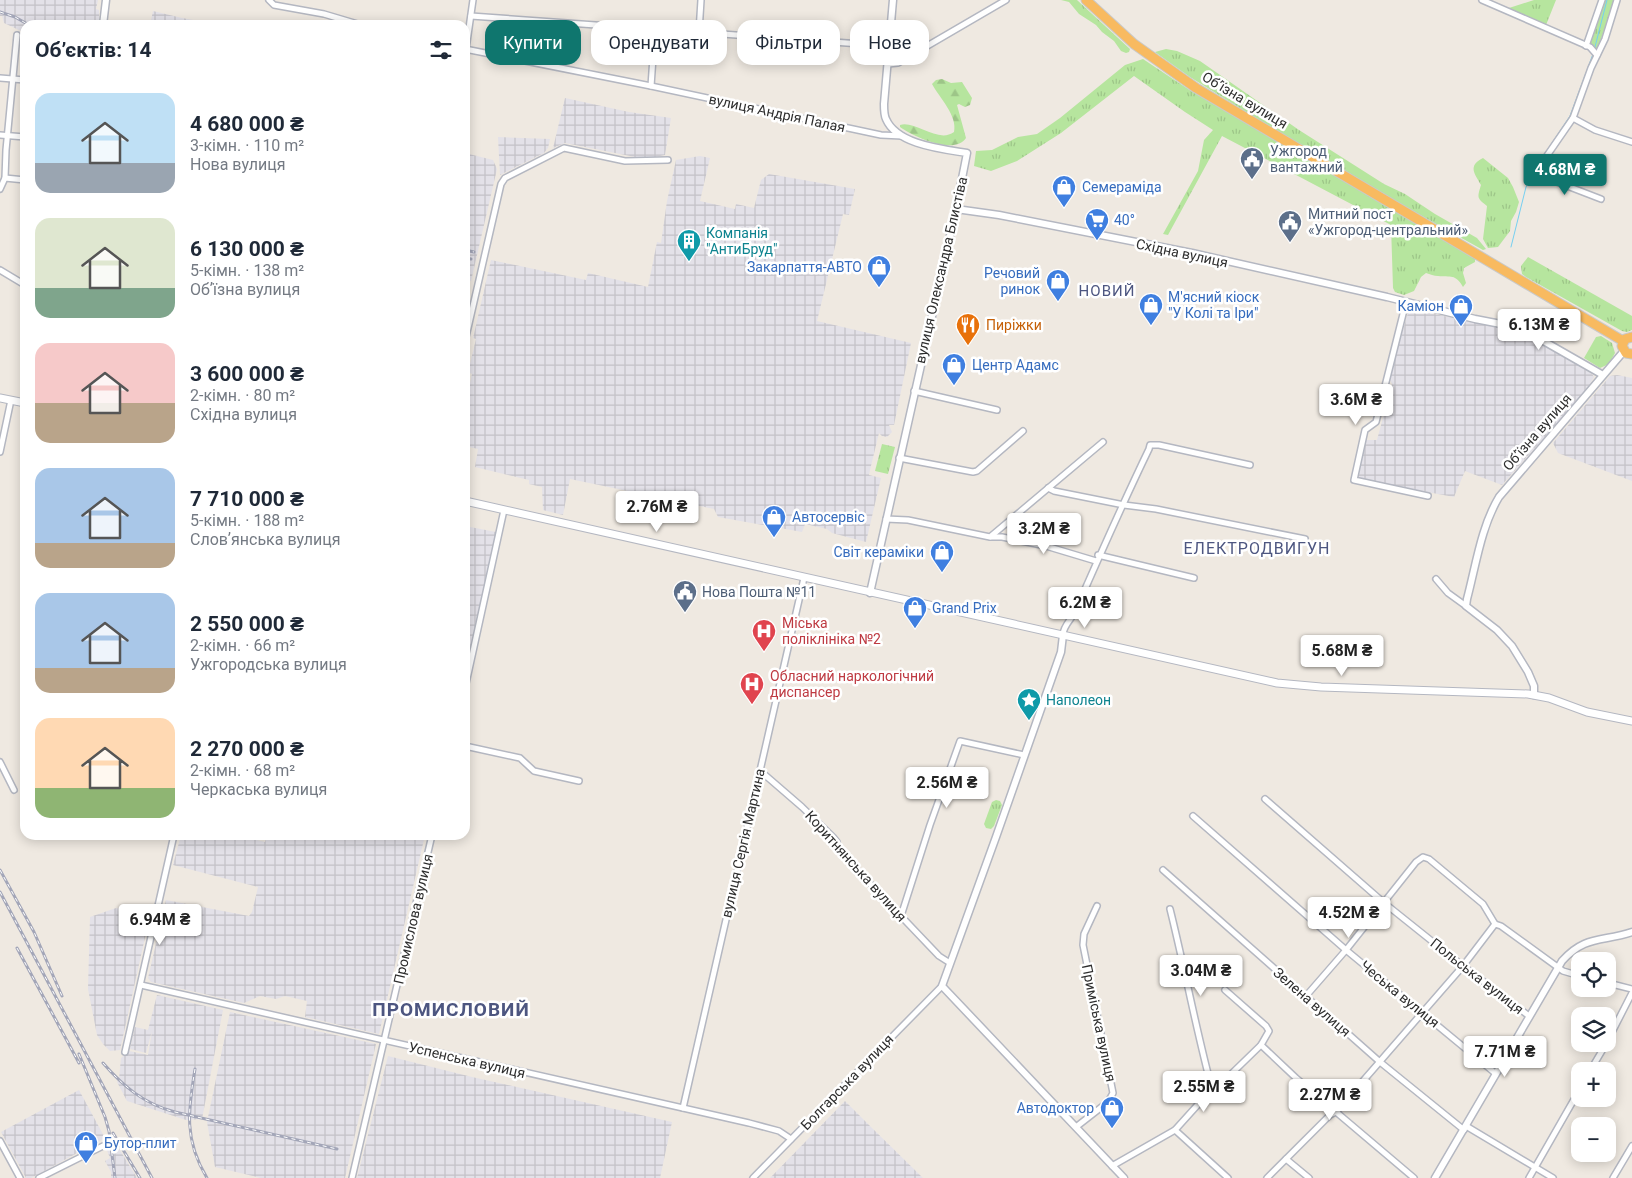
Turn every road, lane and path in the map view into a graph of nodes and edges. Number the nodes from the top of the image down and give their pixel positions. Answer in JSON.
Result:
{"nodes":[{"id":1,"x":106,"y":0,"type":"edge"},
{"id":2,"x":268,"y":0,"type":"edge"},
{"id":3,"x":474,"y":0,"type":"edge"},
{"id":4,"x":701,"y":0,"type":"edge"},
{"id":5,"x":886,"y":0,"type":"edge"},
{"id":6,"x":894,"y":0,"type":"edge"},
{"id":7,"x":1006,"y":0,"type":"edge"},
{"id":8,"x":1086,"y":0,"type":"edge"},
{"id":9,"x":1482,"y":0,"type":"edge"},
{"id":10,"x":1602,"y":0,"type":"edge"},
{"id":11,"x":1617,"y":0,"type":"edge"},
{"id":12,"x":471,"y":16,"type":"junction"},
{"id":13,"x":104,"y":20,"type":"edge"},
{"id":14,"x":344,"y":20,"type":"edge"},
{"id":15,"x":700,"y":20,"type":"edge"},
{"id":16,"x":892,"y":20,"type":"edge"},
{"id":17,"x":470,"y":22,"type":"edge"},
{"id":18,"x":591,"y":24,"type":"edge"},
{"id":19,"x":17,"y":34,"type":"dead end"},
{"id":20,"x":727,"y":34,"type":"edge"},
{"id":21,"x":850,"y":43,"type":"edge"},
{"id":22,"x":929,"y":45,"type":"edge"},
{"id":23,"x":1586,"y":46,"type":"junction"},
{"id":24,"x":470,"y":50,"type":"edge"},
{"id":25,"x":1597,"y":55,"type":"junction"},
{"id":26,"x":652,"y":65,"type":"edge"},
{"id":27,"x":888,"y":65,"type":"edge"},
{"id":28,"x":0,"y":78,"type":"edge"},
{"id":29,"x":13,"y":79,"type":"junction"},
{"id":30,"x":20,"y":80,"type":"edge"},
{"id":31,"x":651,"y":86,"type":"junction"},
{"id":32,"x":1573,"y":118,"type":"junction"},
{"id":33,"x":0,"y":135,"type":"edge"},
{"id":34,"x":8,"y":136,"type":"junction"},
{"id":35,"x":903,"y":136,"type":"junction"},
{"id":36,"x":20,"y":137,"type":"edge"},
{"id":37,"x":1632,"y":142,"type":"edge"},
{"id":38,"x":668,"y":160,"type":"dead end"},
{"id":39,"x":5,"y":178,"type":"junction"},
{"id":40,"x":20,"y":180,"type":"edge"},
{"id":41,"x":0,"y":189,"type":"edge"},
{"id":42,"x":1601,"y":199,"type":"dead end"},
{"id":43,"x":956,"y":208,"type":"junction"},
{"id":44,"x":0,"y":270,"type":"edge"},
{"id":45,"x":20,"y":282,"type":"edge"},
{"id":46,"x":1406,"y":302,"type":"junction"},
{"id":47,"x":470,"y":320,"type":"edge"},
{"id":48,"x":1632,"y":337,"type":"edge"},
{"id":49,"x":1623,"y":341,"type":"junction"},
{"id":50,"x":1628,"y":352,"type":"edge"},
{"id":51,"x":1603,"y":375,"type":"junction"},
{"id":52,"x":914,"y":391,"type":"junction"},
{"id":53,"x":0,"y":398,"type":"edge"},
{"id":54,"x":11,"y":400,"type":"junction"},
{"id":55,"x":20,"y":402,"type":"edge"},
{"id":56,"x":997,"y":410,"type":"dead end"},
{"id":57,"x":1023,"y":431,"type":"dead end"},
{"id":58,"x":1102,"y":442,"type":"dead end"},
{"id":59,"x":0,"y":452,"type":"edge"},
{"id":60,"x":899,"y":458,"type":"junction"},
{"id":61,"x":1250,"y":465,"type":"dead end"},
{"id":62,"x":1048,"y":488,"type":"junction"},
{"id":63,"x":1428,"y":496,"type":"dead end"},
{"id":64,"x":470,"y":502,"type":"edge"},
{"id":65,"x":1122,"y":505,"type":"junction"},
{"id":66,"x":504,"y":510,"type":"junction"},
{"id":67,"x":886,"y":519,"type":"junction"},
{"id":68,"x":990,"y":537,"type":"junction"},
{"id":69,"x":1305,"y":539,"type":"dead end"},
{"id":70,"x":1097,"y":558,"type":"junction"},
{"id":71,"x":804,"y":578,"type":"junction"},
{"id":72,"x":1194,"y":578,"type":"dead end"},
{"id":73,"x":1436,"y":579,"type":"dead end"},
{"id":74,"x":870,"y":592,"type":"junction"},
{"id":75,"x":1466,"y":606,"type":"junction"},
{"id":76,"x":1063,"y":635,"type":"junction"},
{"id":77,"x":470,"y":665,"type":"edge"},
{"id":78,"x":1531,"y":694,"type":"junction"},
{"id":79,"x":1632,"y":721,"type":"edge"},
{"id":80,"x":470,"y":747,"type":"edge"},
{"id":81,"x":1024,"y":756,"type":"junction"},
{"id":82,"x":0,"y":762,"type":"edge"},
{"id":83,"x":759,"y":773,"type":"junction"},
{"id":84,"x":579,"y":781,"type":"dead end"},
{"id":85,"x":14,"y":790,"type":"dead end"},
{"id":86,"x":1265,"y":799,"type":"dead end"},
{"id":87,"x":1193,"y":816,"type":"dead end"},
{"id":88,"x":173,"y":840,"type":"edge"},
{"id":89,"x":431,"y":840,"type":"edge"},
{"id":90,"x":1163,"y":870,"type":"dead end"},
{"id":91,"x":1383,"y":902,"type":"junction"},
{"id":92,"x":1097,"y":906,"type":"dead end"},
{"id":93,"x":1170,"y":909,"type":"dead end"},
{"id":94,"x":901,"y":916,"type":"junction"},
{"id":95,"x":1495,"y":924,"type":"junction"},
{"id":96,"x":1632,"y":932,"type":"edge"},
{"id":97,"x":1346,"y":950,"type":"junction"},
{"id":98,"x":950,"y":963,"type":"junction"},
{"id":99,"x":1463,"y":966,"type":"junction"},
{"id":100,"x":1557,"y":967,"type":"junction"},
{"id":101,"x":1571,"y":974,"type":"edge"},
{"id":102,"x":140,"y":985,"type":"junction"},
{"id":103,"x":942,"y":986,"type":"junction"},
{"id":104,"x":1616,"y":986,"type":"edge"},
{"id":105,"x":1224,"y":990,"type":"dead end"},
{"id":106,"x":1631,"y":991,"type":"edge"},
{"id":107,"x":1306,"y":996,"type":"junction"},
{"id":108,"x":1423,"y":1013,"type":"junction"},
{"id":109,"x":1529,"y":1016,"type":"junction"},
{"id":110,"x":1616,"y":1023,"type":"edge"},
{"id":111,"x":385,"y":1040,"type":"junction"},
{"id":112,"x":1261,"y":1044,"type":"junction"},
{"id":113,"x":125,"y":1052,"type":"dead end"},
{"id":114,"x":1380,"y":1062,"type":"junction"},
{"id":115,"x":1495,"y":1073,"type":"junction"},
{"id":116,"x":1212,"y":1089,"type":"junction"},
{"id":117,"x":1571,"y":1105,"type":"edge"},
{"id":118,"x":683,"y":1108,"type":"junction"},
{"id":119,"x":1336,"y":1112,"type":"junction"},
{"id":120,"x":1076,"y":1127,"type":"junction"},
{"id":121,"x":1465,"y":1128,"type":"junction"},
{"id":122,"x":1175,"y":1130,"type":"junction"},
{"id":123,"x":791,"y":1139,"type":"junction"},
{"id":124,"x":0,"y":1141,"type":"edge"},
{"id":125,"x":103,"y":1146,"type":"dead end"},
{"id":126,"x":1632,"y":1146,"type":"edge"},
{"id":127,"x":1286,"y":1159,"type":"junction"},
{"id":128,"x":1112,"y":1166,"type":"junction"},
{"id":129,"x":1536,"y":1167,"type":"junction"},
{"id":130,"x":20,"y":1178,"type":"edge"},
{"id":131,"x":39,"y":1178,"type":"edge"},
{"id":132,"x":352,"y":1178,"type":"edge"},
{"id":133,"x":753,"y":1178,"type":"edge"},
{"id":134,"x":1124,"y":1178,"type":"edge"},
{"id":135,"x":1228,"y":1178,"type":"edge"},
{"id":136,"x":1267,"y":1178,"type":"edge"},
{"id":137,"x":1309,"y":1178,"type":"edge"},
{"id":138,"x":1414,"y":1178,"type":"edge"},
{"id":139,"x":1435,"y":1178,"type":"edge"},
{"id":140,"x":1529,"y":1178,"type":"edge"},
{"id":141,"x":1553,"y":1178,"type":"edge"},
{"id":142,"x":1613,"y":1178,"type":"edge"}],
"edges":[{"from":1,"to":13,"type":"street"},
{"from":2,"to":14,"type":"street"},
{"from":3,"to":12,"type":"street"},
{"from":4,"to":15,"type":"street"},
{"from":5,"to":6,"type":"street"},
{"from":6,"to":16,"type":"street","name":"вулиця Олександра Блистіва"},
{"from":7,"to":22,"type":"street"},
{"from":8,"to":49,"type":"highway","name":"Обʼїзна вулиця"},
{"from":9,"to":23,"type":"street"},
{"from":10,"to":23,"type":"street"},
{"from":11,"to":25,"type":"street"},
{"from":12,"to":17,"type":"street"},
{"from":12,"to":18,"type":"street"},
{"from":19,"to":29,"type":"street"},
{"from":20,"to":21,"type":"street"},
{"from":23,"to":25,"type":"street"},
{"from":24,"to":31,"type":"street","name":"вулиця Андрія Палая"},
{"from":25,"to":32,"type":"street"},
{"from":26,"to":31,"type":"street"},
{"from":27,"to":35,"type":"street","name":"вулиця Олександра Блистіва"},
{"from":28,"to":29,"type":"street"},
{"from":29,"to":30,"type":"street"},
{"from":29,"to":34,"type":"street"},
{"from":31,"to":35,"type":"street","name":"вулиця Андрія Палая"},
{"from":32,"to":37,"type":"street"},
{"from":32,"to":42,"type":"street"},
{"from":33,"to":34,"type":"street"},
{"from":34,"to":36,"type":"street"},
{"from":34,"to":39,"type":"street"},
{"from":35,"to":43,"type":"street","name":"вулиця Олександра Блистіва"},
{"from":38,"to":47,"type":"street"},
{"from":39,"to":40,"type":"street"},
{"from":39,"to":41,"type":"street"},
{"from":43,"to":46,"type":"street","name":"Східна вулиця"},
{"from":43,"to":52,"type":"street","name":"вулиця Олександра Блистіва"},
{"from":44,"to":45,"type":"street"},
{"from":46,"to":51,"type":"street","name":"Східна вулиця"},
{"from":46,"to":63,"type":"street"},
{"from":48,"to":49,"type":"highway"},
{"from":49,"to":50,"type":"highway"},
{"from":50,"to":51,"type":"street","name":"Обʼїзна вулиця"},
{"from":51,"to":75,"type":"street","name":"Обʼїзна вулиця"},
{"from":52,"to":56,"type":"street"},
{"from":52,"to":60,"type":"street","name":"вулиця Олександра Блистіва"},
{"from":53,"to":54,"type":"main road"},
{"from":54,"to":55,"type":"main road"},
{"from":54,"to":59,"type":"street"},
{"from":57,"to":60,"type":"street"},
{"from":58,"to":62,"type":"street"},
{"from":60,"to":67,"type":"street","name":"вулиця Олександра Блистіва"},
{"from":61,"to":65,"type":"street"},
{"from":62,"to":65,"type":"street"},
{"from":62,"to":68,"type":"street"},
{"from":64,"to":66,"type":"main road"},
{"from":65,"to":69,"type":"street"},
{"from":65,"to":70,"type":"street"},
{"from":66,"to":71,"type":"main road"},
{"from":66,"to":77,"type":"street"},
{"from":67,"to":68,"type":"street"},
{"from":67,"to":74,"type":"street","name":"вулиця Олександра Блистіва"},
{"from":68,"to":70,"type":"street"},
{"from":70,"to":72,"type":"street"},
{"from":70,"to":76,"type":"street"},
{"from":71,"to":74,"type":"main road"},
{"from":71,"to":83,"type":"street","name":"вулиця Сергія Мартина"},
{"from":73,"to":75,"type":"street"},
{"from":74,"to":76,"type":"main road"},
{"from":75,"to":78,"type":"street"},
{"from":76,"to":78,"type":"main road"},
{"from":76,"to":81,"type":"street"},
{"from":78,"to":79,"type":"main road"},
{"from":80,"to":84,"type":"street"},
{"from":81,"to":94,"type":"street"},
{"from":81,"to":98,"type":"street"},
{"from":82,"to":85,"type":"street"},
{"from":83,"to":94,"type":"street","name":"Коритнянська вулиця"},
{"from":83,"to":118,"type":"street","name":"вулиця Сергія Мартина"},
{"from":86,"to":91,"type":"street","name":"Польська вулиця"},
{"from":87,"to":97,"type":"street","name":"Чеська вулиця"},
{"from":88,"to":102,"type":"street"},
{"from":89,"to":111,"type":"street","name":"Промислова вулиця"},
{"from":90,"to":107,"type":"street","name":"Зелена вулиця"},
{"from":91,"to":95,"type":"street"},
{"from":91,"to":97,"type":"street"},
{"from":91,"to":99,"type":"street","name":"Польська вулиця"},
{"from":92,"to":120,"type":"street","name":"Приміська вулиця"},
{"from":93,"to":116,"type":"street"},
{"from":94,"to":98,"type":"street","name":"Коритнянська вулиця"},
{"from":95,"to":99,"type":"street"},
{"from":95,"to":100,"type":"street"},
{"from":96,"to":100,"type":"street"},
{"from":97,"to":107,"type":"street"},
{"from":97,"to":108,"type":"street","name":"Чеська вулиця"},
{"from":98,"to":103,"type":"street"},
{"from":99,"to":108,"type":"street"},
{"from":99,"to":109,"type":"street","name":"Польська вулиця"},
{"from":100,"to":101,"type":"street"},
{"from":100,"to":109,"type":"street"},
{"from":102,"to":111,"type":"street","name":"Успенська вулиця"},
{"from":102,"to":113,"type":"street"},
{"from":103,"to":120,"type":"street"},
{"from":103,"to":123,"type":"street","name":"Болгарська вулиця"},
{"from":104,"to":106,"type":"street"},
{"from":105,"to":112,"type":"street"},
{"from":106,"to":110,"type":"street"},
{"from":107,"to":114,"type":"street","name":"Зелена вулиця"},
{"from":108,"to":114,"type":"street"},
{"from":108,"to":115,"type":"street","name":"Чеська вулиця"},
{"from":109,"to":115,"type":"street"},
{"from":111,"to":118,"type":"street","name":"Успенська вулиця"},
{"from":111,"to":132,"type":"street","name":"Промислова вулиця"},
{"from":112,"to":116,"type":"street"},
{"from":112,"to":119,"type":"street"},
{"from":114,"to":119,"type":"street"},
{"from":114,"to":121,"type":"street","name":"Зелена вулиця"},
{"from":115,"to":121,"type":"street"},
{"from":116,"to":122,"type":"street"},
{"from":117,"to":129,"type":"street"},
{"from":118,"to":123,"type":"street","name":"Успенська вулиця"},
{"from":119,"to":127,"type":"street"},
{"from":119,"to":138,"type":"street"},
{"from":120,"to":128,"type":"street"},
{"from":121,"to":129,"type":"street","name":"Зелена вулиця"},
{"from":121,"to":139,"type":"street"},
{"from":122,"to":128,"type":"street"},
{"from":122,"to":135,"type":"street"},
{"from":123,"to":133,"type":"street","name":"Болгарська вулиця"},
{"from":124,"to":130,"type":"street"},
{"from":125,"to":131,"type":"street"},
{"from":126,"to":142,"type":"street"},
{"from":127,"to":136,"type":"street"},
{"from":127,"to":137,"type":"street"},
{"from":128,"to":134,"type":"street"},
{"from":129,"to":140,"type":"street"},
{"from":129,"to":141,"type":"street","name":"Зелена вулиця"}]}
